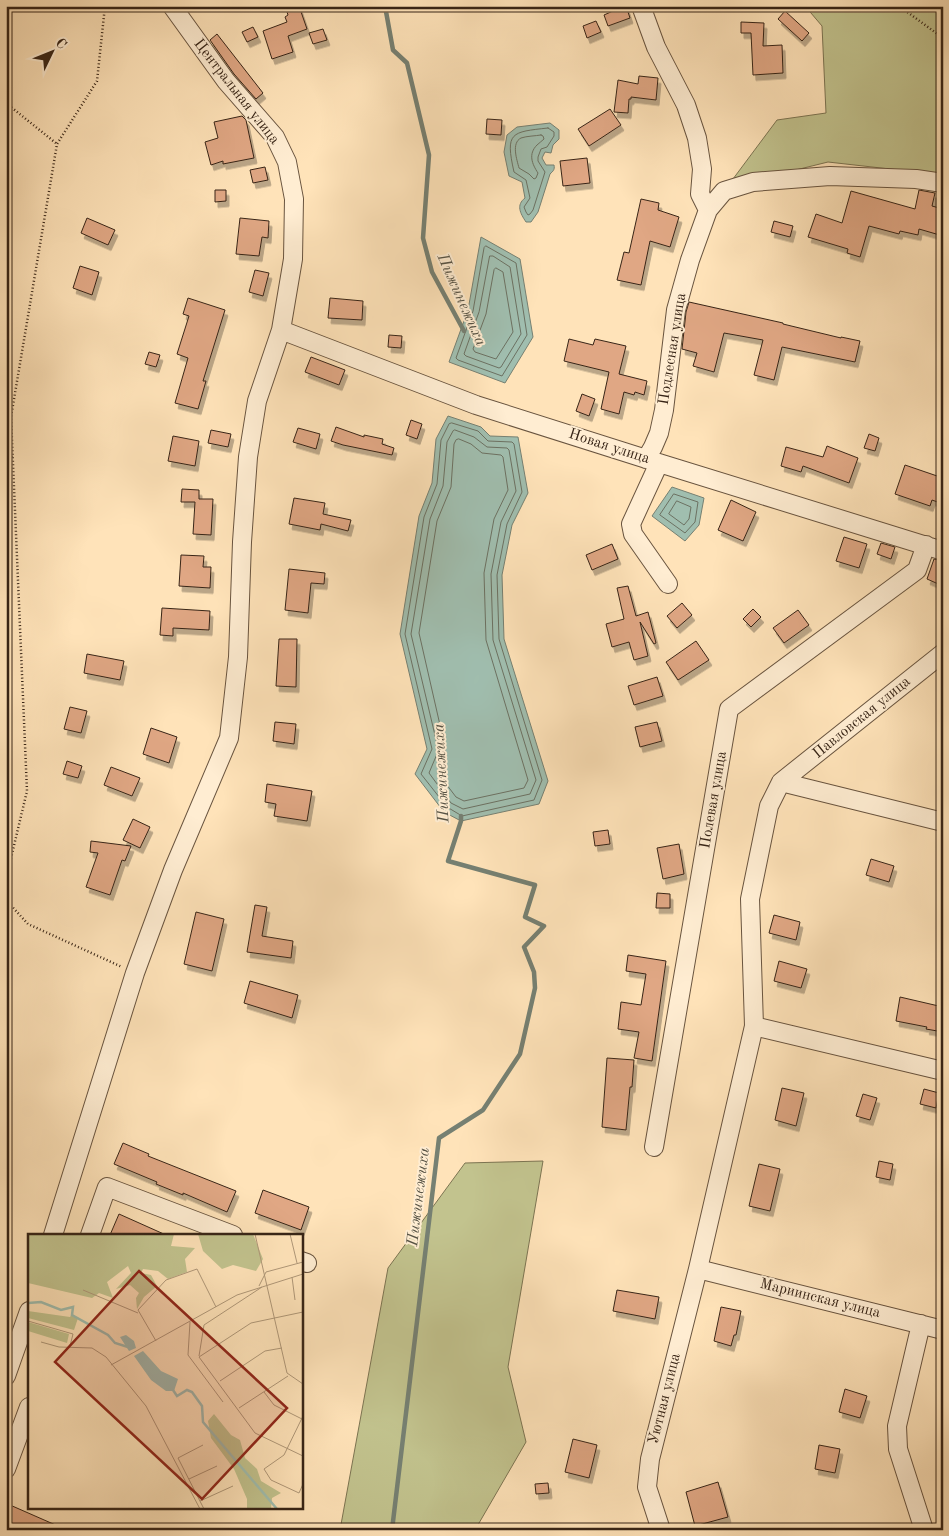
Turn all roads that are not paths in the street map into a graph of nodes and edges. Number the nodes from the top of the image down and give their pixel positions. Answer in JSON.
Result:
{"nodes":[{"id":1,"x":172,"y":6,"type":"edge"},
{"id":2,"x":641,"y":6,"type":"edge"},
{"id":3,"x":943,"y":183,"type":"edge"},
{"id":4,"x":708,"y":210,"type":"junction"},
{"id":5,"x":281,"y":330,"type":"junction"},
{"id":6,"x":652,"y":461,"type":"junction"},
{"id":7,"x":926,"y":545,"type":"junction"},
{"id":8,"x":943,"y":551,"type":"edge"},
{"id":9,"x":668,"y":584,"type":"dead end"},
{"id":10,"x":943,"y":653,"type":"edge"},
{"id":11,"x":781,"y":782,"type":"junction"},
{"id":12,"x":943,"y":822,"type":"edge"},
{"id":13,"x":754,"y":1026,"type":"junction"},
{"id":14,"x":943,"y":1071,"type":"edge"},
{"id":15,"x":654,"y":1148,"type":"dead end"},
{"id":16,"x":53,"y":1234,"type":"edge"},
{"id":17,"x":90,"y":1234,"type":"edge"},
{"id":18,"x":230,"y":1234,"type":"edge"},
{"id":19,"x":698,"y":1269,"type":"junction"},
{"id":20,"x":28,"y":1314,"type":"edge"},
{"id":21,"x":921,"y":1324,"type":"junction"},
{"id":22,"x":943,"y":1330,"type":"edge"},
{"id":23,"x":6,"y":1376,"type":"edge"},
{"id":24,"x":28,"y":1409,"type":"edge"},
{"id":25,"x":6,"y":1469,"type":"edge"},
{"id":26,"x":661,"y":1530,"type":"edge"},
{"id":27,"x":924,"y":1530,"type":"edge"}],
"edges":[{"from":1,"to":5,"type":"street","name":"Центральная улица"},
{"from":2,"to":4,"type":"street"},
{"from":3,"to":4,"type":"street","name":"Подлесная улица"},
{"from":4,"to":6,"type":"street","name":"Подлесная улица"},
{"from":5,"to":6,"type":"street","name":"Новая улица"},
{"from":5,"to":16,"type":"street","name":"Центральная улица"},
{"from":6,"to":7,"type":"street","name":"Новая улица"},
{"from":6,"to":9,"type":"street","name":"Подлесная улица"},
{"from":7,"to":8,"type":"street","name":"Новая улица"},
{"from":7,"to":15,"type":"street","name":"Полевая улица"},
{"from":10,"to":11,"type":"street","name":"Павловская улица"},
{"from":11,"to":12,"type":"street"},
{"from":11,"to":13,"type":"street","name":"Уютная улица"},
{"from":13,"to":14,"type":"street"},
{"from":13,"to":19,"type":"street","name":"Уютная улица"},
{"from":17,"to":18,"type":"street"},
{"from":19,"to":21,"type":"street","name":"Мариинская улица"},
{"from":19,"to":26,"type":"street","name":"Уютная улица"},
{"from":20,"to":23,"type":"street"},
{"from":21,"to":22,"type":"street","name":"Мариинская улица"},
{"from":21,"to":27,"type":"street"},
{"from":24,"to":25,"type":"street"}]}
